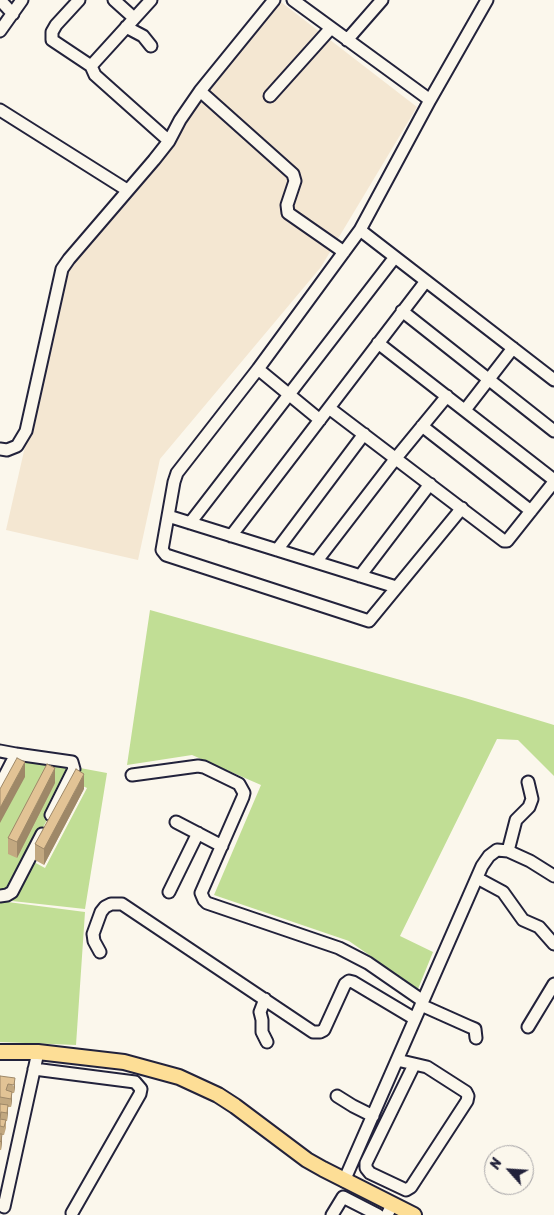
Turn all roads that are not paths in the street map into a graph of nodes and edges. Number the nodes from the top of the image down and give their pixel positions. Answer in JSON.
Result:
{"nodes":[{"id":1,"x":0,"y":0,"type":"edge"},
{"id":2,"x":22,"y":0,"type":"edge"},
{"id":3,"x":78,"y":0,"type":"edge"},
{"id":4,"x":114,"y":0,"type":"edge"},
{"id":5,"x":151,"y":0,"type":"edge"},
{"id":6,"x":274,"y":0,"type":"edge"},
{"id":7,"x":293,"y":0,"type":"edge"},
{"id":8,"x":382,"y":0,"type":"edge"},
{"id":9,"x":487,"y":0,"type":"edge"},
{"id":10,"x":13,"y":14,"type":"junction"},
{"id":11,"x":134,"y":18,"type":"junction"},
{"id":12,"x":126,"y":28,"type":"junction"},
{"id":13,"x":331,"y":28,"type":"junction"},
{"id":14,"x":0,"y":31,"type":"edge"},
{"id":15,"x":347,"y":40,"type":"junction"},
{"id":16,"x":150,"y":46,"type":"dead end"},
{"id":17,"x":91,"y":66,"type":"junction"},
{"id":18,"x":200,"y":91,"type":"junction"},
{"id":19,"x":270,"y":96,"type":"dead end"},
{"id":20,"x":430,"y":100,"type":"junction"},
{"id":21,"x":0,"y":110,"type":"edge"},
{"id":22,"x":169,"y":140,"type":"junction"},
{"id":23,"x":127,"y":190,"type":"junction"},
{"id":24,"x":360,"y":230,"type":"junction"},
{"id":25,"x":344,"y":252,"type":"junction"},
{"id":26,"x":395,"y":256,"type":"junction"},
{"id":27,"x":426,"y":281,"type":"junction"},
{"id":28,"x":402,"y":312,"type":"junction"},
{"id":29,"x":378,"y":342,"type":"junction"},
{"id":30,"x":513,"y":348,"type":"junction"},
{"id":31,"x":258,"y":369,"type":"junction"},
{"id":32,"x":489,"y":380,"type":"junction"},
{"id":33,"x":554,"y":380,"type":"edge"},
{"id":34,"x":289,"y":394,"type":"junction"},
{"id":35,"x":447,"y":396,"type":"junction"},
{"id":36,"x":329,"y":408,"type":"junction"},
{"id":37,"x":465,"y":410,"type":"junction"},
{"id":38,"x":320,"y":420,"type":"junction"},
{"id":39,"x":422,"y":426,"type":"junction"},
{"id":40,"x":554,"y":431,"type":"edge"},
{"id":41,"x":364,"y":434,"type":"junction"},
{"id":42,"x":0,"y":449,"type":"edge"},
{"id":43,"x":396,"y":458,"type":"junction"},
{"id":44,"x":554,"y":481,"type":"edge"},
{"id":45,"x":430,"y":484,"type":"junction"},
{"id":46,"x":462,"y":508,"type":"junction"},
{"id":47,"x":532,"y":511,"type":"junction"},
{"id":48,"x":168,"y":516,"type":"junction"},
{"id":49,"x":190,"y":523,"type":"junction"},
{"id":50,"x":231,"y":536,"type":"junction"},
{"id":51,"x":277,"y":550,"type":"junction"},
{"id":52,"x":316,"y":562,"type":"junction"},
{"id":53,"x":360,"y":576,"type":"junction"},
{"id":54,"x":396,"y":587,"type":"junction"},
{"id":55,"x":0,"y":751,"type":"edge"},
{"id":56,"x":16,"y":754,"type":"junction"},
{"id":57,"x":132,"y":776,"type":"dead end"},
{"id":58,"x":528,"y":782,"type":"dead end"},
{"id":59,"x":0,"y":785,"type":"edge"},
{"id":60,"x":176,"y":822,"type":"dead end"},
{"id":61,"x":198,"y":834,"type":"junction"},
{"id":62,"x":222,"y":846,"type":"junction"},
{"id":63,"x":508,"y":851,"type":"junction"},
{"id":64,"x":554,"y":876,"type":"edge"},
{"id":65,"x":477,"y":878,"type":"junction"},
{"id":66,"x":169,"y":892,"type":"dead end"},
{"id":67,"x":0,"y":896,"type":"edge"},
{"id":68,"x":554,"y":944,"type":"edge"},
{"id":69,"x":100,"y":952,"type":"dead end"},
{"id":70,"x":554,"y":984,"type":"edge"},
{"id":71,"x":265,"y":999,"type":"junction"},
{"id":72,"x":422,"y":1003,"type":"junction"},
{"id":73,"x":415,"y":1019,"type":"junction"},
{"id":74,"x":528,"y":1027,"type":"dead end"},
{"id":75,"x":476,"y":1038,"type":"dead end"},
{"id":76,"x":267,"y":1042,"type":"dead end"},
{"id":77,"x":0,"y":1052,"type":"edge"},
{"id":78,"x":38,"y":1052,"type":"junction"},
{"id":79,"x":398,"y":1060,"type":"junction"},
{"id":80,"x":414,"y":1065,"type":"junction"},
{"id":81,"x":34,"y":1069,"type":"junction"},
{"id":82,"x":337,"y":1096,"type":"dead end"},
{"id":83,"x":373,"y":1116,"type":"junction"},
{"id":84,"x":344,"y":1181,"type":"junction"},
{"id":85,"x":4,"y":1207,"type":"dead end"},
{"id":86,"x":390,"y":1210,"type":"edge"},
{"id":87,"x":72,"y":1213,"type":"dead end"},
{"id":88,"x":411,"y":1214,"type":"edge"},
{"id":89,"x":332,"y":1215,"type":"edge"},
{"id":90,"x":378,"y":1215,"type":"edge"}],
"edges":[{"from":1,"to":10,"type":"street"},
{"from":2,"to":10,"type":"street"},
{"from":3,"to":17,"type":"street"},
{"from":4,"to":11,"type":"street"},
{"from":5,"to":11,"type":"street"},
{"from":6,"to":18,"type":"street"},
{"from":7,"to":13,"type":"street"},
{"from":8,"to":15,"type":"street"},
{"from":9,"to":20,"type":"street"},
{"from":10,"to":14,"type":"street"},
{"from":11,"to":12,"type":"street"},
{"from":12,"to":16,"type":"street"},
{"from":12,"to":17,"type":"street"},
{"from":13,"to":15,"type":"street"},
{"from":13,"to":19,"type":"street"},
{"from":15,"to":20,"type":"street"},
{"from":17,"to":22,"type":"street"},
{"from":18,"to":22,"type":"street"},
{"from":18,"to":25,"type":"street"},
{"from":20,"to":24,"type":"street"},
{"from":21,"to":23,"type":"street"},
{"from":22,"to":23,"type":"street"},
{"from":23,"to":42,"type":"street"},
{"from":24,"to":25,"type":"street"},
{"from":24,"to":26,"type":"street"},
{"from":25,"to":31,"type":"street"},
{"from":26,"to":27,"type":"street"},
{"from":26,"to":34,"type":"street"},
{"from":27,"to":28,"type":"street"},
{"from":27,"to":30,"type":"street"},
{"from":28,"to":29,"type":"street"},
{"from":28,"to":32,"type":"street"},
{"from":29,"to":35,"type":"street"},
{"from":29,"to":36,"type":"street"},
{"from":30,"to":32,"type":"street"},
{"from":30,"to":33,"type":"street"},
{"from":31,"to":34,"type":"street"},
{"from":31,"to":48,"type":"street"},
{"from":32,"to":37,"type":"street"},
{"from":32,"to":40,"type":"street"},
{"from":34,"to":38,"type":"street"},
{"from":34,"to":49,"type":"street"},
{"from":35,"to":37,"type":"street"},
{"from":35,"to":39,"type":"street"},
{"from":36,"to":38,"type":"street"},
{"from":36,"to":41,"type":"street"},
{"from":37,"to":44,"type":"street"},
{"from":38,"to":50,"type":"street"},
{"from":39,"to":43,"type":"street"},
{"from":39,"to":47,"type":"street"},
{"from":41,"to":43,"type":"street"},
{"from":41,"to":51,"type":"street"},
{"from":43,"to":45,"type":"street"},
{"from":43,"to":52,"type":"street"},
{"from":44,"to":47,"type":"street"},
{"from":45,"to":46,"type":"street"},
{"from":45,"to":53,"type":"street"},
{"from":46,"to":47,"type":"street"},
{"from":46,"to":54,"type":"street"},
{"from":48,"to":49,"type":"street"},
{"from":48,"to":54,"type":"street"},
{"from":49,"to":50,"type":"street"},
{"from":50,"to":51,"type":"street"},
{"from":51,"to":52,"type":"street"},
{"from":52,"to":53,"type":"street"},
{"from":53,"to":54,"type":"street"},
{"from":55,"to":56,"type":"street"},
{"from":56,"to":59,"type":"street"},
{"from":56,"to":67,"type":"street"},
{"from":57,"to":62,"type":"street"},
{"from":58,"to":63,"type":"street"},
{"from":60,"to":61,"type":"street"},
{"from":61,"to":62,"type":"street"},
{"from":61,"to":66,"type":"street"},
{"from":62,"to":72,"type":"street"},
{"from":63,"to":64,"type":"street"},
{"from":63,"to":65,"type":"street"},
{"from":65,"to":68,"type":"street"},
{"from":65,"to":72,"type":"street"},
{"from":69,"to":71,"type":"street"},
{"from":70,"to":74,"type":"street"},
{"from":71,"to":73,"type":"street"},
{"from":71,"to":76,"type":"street"},
{"from":72,"to":73,"type":"street"},
{"from":72,"to":75,"type":"street"},
{"from":73,"to":79,"type":"street"},
{"from":77,"to":78,"type":"main road"},
{"from":78,"to":81,"type":"street"},
{"from":78,"to":84,"type":"main road"},
{"from":79,"to":80,"type":"street"},
{"from":79,"to":83,"type":"street"},
{"from":80,"to":80,"type":"street"},
{"from":81,"to":85,"type":"street"},
{"from":81,"to":87,"type":"street"},
{"from":82,"to":83,"type":"street"},
{"from":83,"to":84,"type":"street"},
{"from":84,"to":86,"type":"main road"},
{"from":86,"to":88,"type":"main road"},
{"from":89,"to":90,"type":"street"}]}
